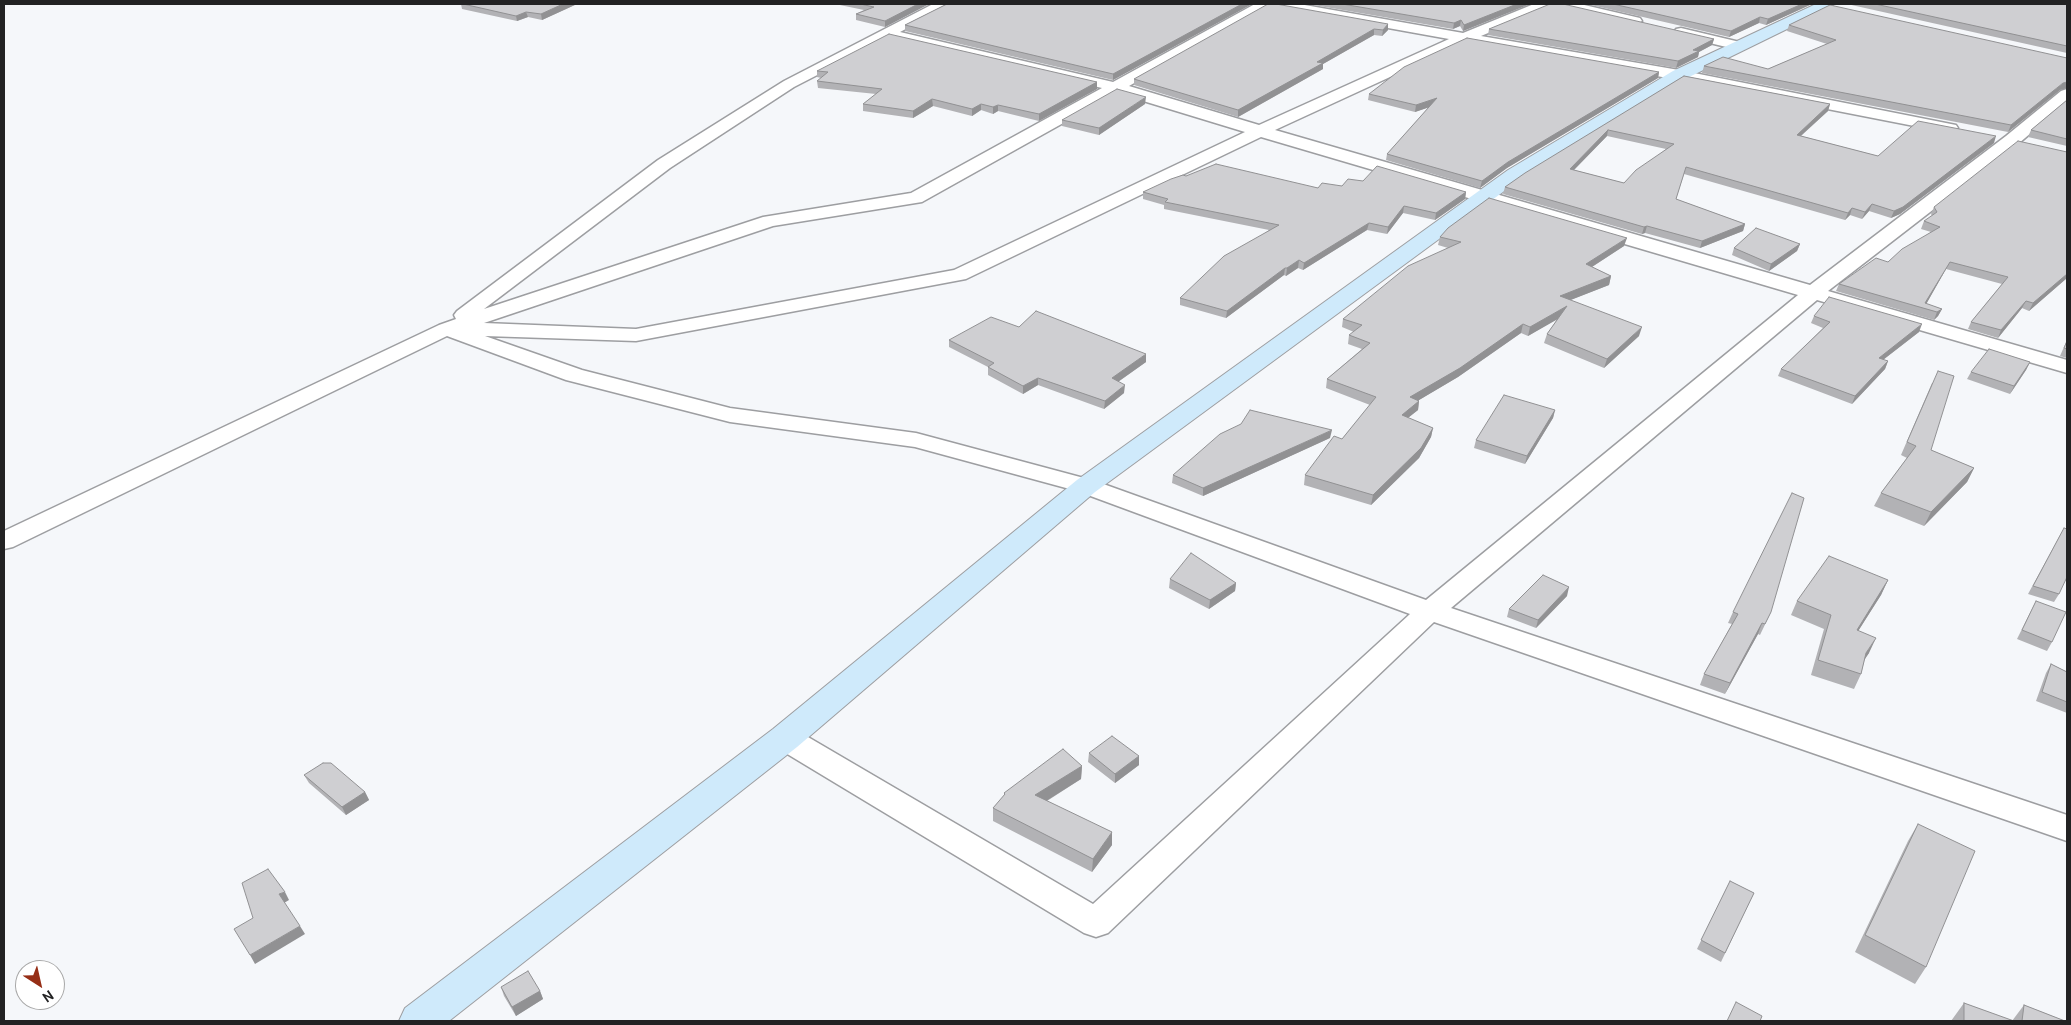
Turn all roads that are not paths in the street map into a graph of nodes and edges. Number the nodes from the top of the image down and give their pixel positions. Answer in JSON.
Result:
{"nodes":[{"id":1,"x":943,"y":4,"type":"edge"},
{"id":2,"x":1265,"y":4,"type":"edge"},
{"id":3,"x":1277,"y":4,"type":"edge"},
{"id":4,"x":1545,"y":4,"type":"edge"},
{"id":5,"x":1564,"y":4,"type":"edge"},
{"id":6,"x":1830,"y":5,"type":"edge"},
{"id":7,"x":1652,"y":25,"type":"edge"},
{"id":8,"x":1671,"y":30,"type":"edge"},
{"id":9,"x":888,"y":33,"type":"junction"},
{"id":10,"x":1465,"y":37,"type":"junction"},
{"id":11,"x":1739,"y":46,"type":"junction"},
{"id":12,"x":1680,"y":75,"type":"junction"},
{"id":13,"x":1115,"y":87,"type":"junction"},
{"id":14,"x":2067,"y":94,"type":"edge"},
{"id":15,"x":1964,"y":130,"type":"edge"},
{"id":16,"x":1260,"y":131,"type":"junction"},
{"id":17,"x":1485,"y":196,"type":"junction"},
{"id":18,"x":1814,"y":292,"type":"junction"},
{"id":19,"x":446,"y":329,"type":"junction"},
{"id":20,"x":2067,"y":367,"type":"edge"},
{"id":21,"x":1086,"y":486,"type":"junction"},
{"id":22,"x":4,"y":541,"type":"edge"},
{"id":23,"x":1430,"y":611,"type":"junction"},
{"id":24,"x":785,"y":738,"type":"junction"},
{"id":25,"x":2067,"y":828,"type":"edge"},
{"id":26,"x":419,"y":1021,"type":"edge"}],
"edges":[{"from":1,"to":9,"type":"street"},
{"from":2,"to":13,"type":"street"},
{"from":3,"to":10,"type":"street"},
{"from":4,"to":10,"type":"street"},
{"from":5,"to":7,"type":"street"},
{"from":6,"to":11,"type":"main road"},
{"from":8,"to":11,"type":"street"},
{"from":9,"to":13,"type":"street"},
{"from":9,"to":19,"type":"street"},
{"from":10,"to":12,"type":"street"},
{"from":10,"to":16,"type":"street"},
{"from":11,"to":12,"type":"main road"},
{"from":12,"to":15,"type":"street"},
{"from":12,"to":17,"type":"main road"},
{"from":13,"to":16,"type":"street"},
{"from":13,"to":19,"type":"street"},
{"from":14,"to":18,"type":"street"},
{"from":16,"to":17,"type":"street"},
{"from":16,"to":19,"type":"street"},
{"from":17,"to":18,"type":"street"},
{"from":17,"to":21,"type":"main road"},
{"from":18,"to":20,"type":"street"},
{"from":18,"to":23,"type":"street"},
{"from":19,"to":21,"type":"street"},
{"from":19,"to":22,"type":"street"},
{"from":21,"to":23,"type":"street"},
{"from":21,"to":24,"type":"main road"},
{"from":23,"to":24,"type":"street"},
{"from":23,"to":25,"type":"street"},
{"from":24,"to":26,"type":"main road"}]}
